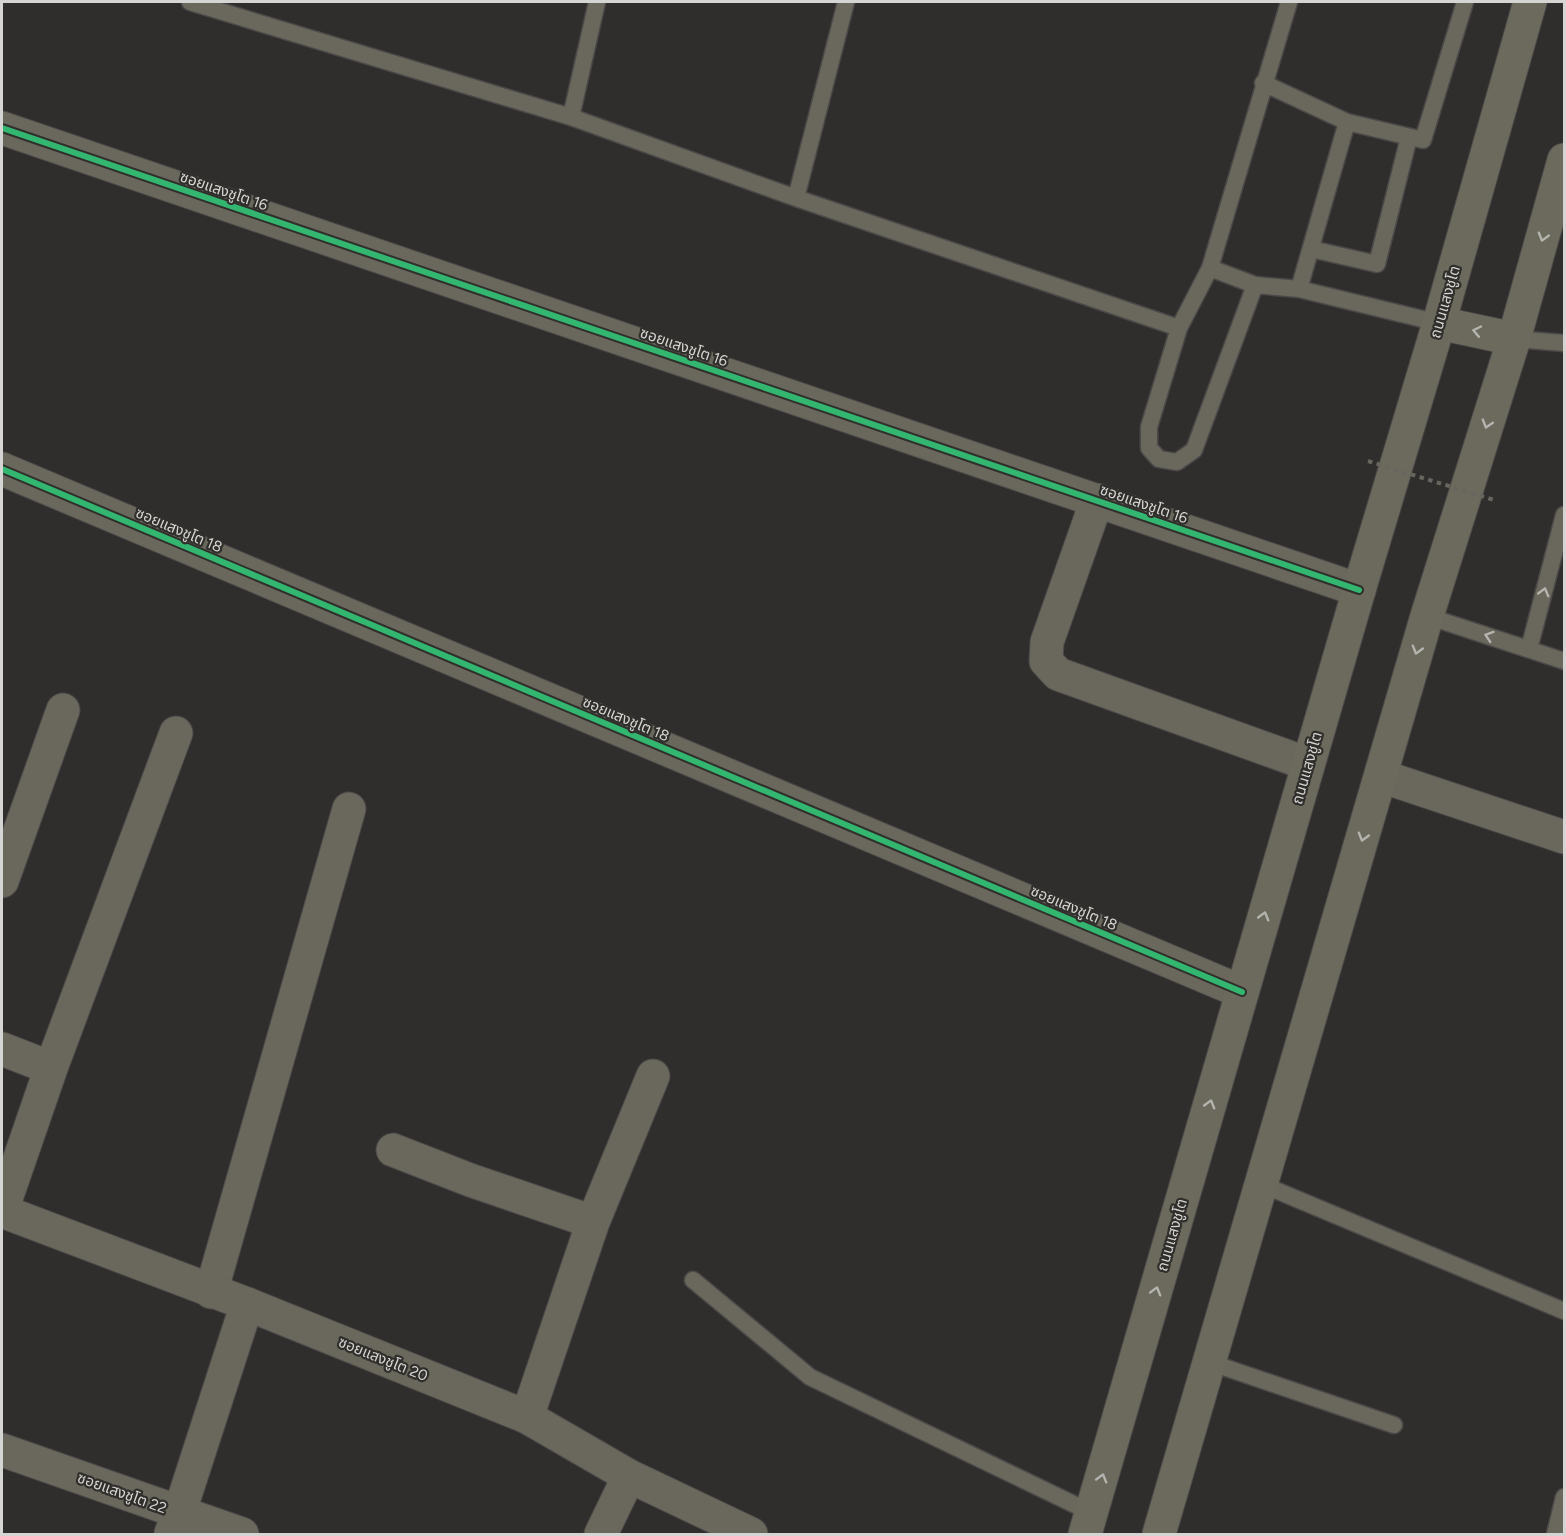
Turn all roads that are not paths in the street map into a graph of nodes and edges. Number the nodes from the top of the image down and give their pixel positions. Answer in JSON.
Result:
{"nodes":[{"id":1,"x":190,"y":2,"type":"edge"},
{"id":2,"x":597,"y":2,"type":"edge"},
{"id":3,"x":846,"y":2,"type":"edge"},
{"id":4,"x":1289,"y":2,"type":"edge"},
{"id":5,"x":1465,"y":2,"type":"edge"},
{"id":6,"x":1530,"y":2,"type":"edge"},
{"id":7,"x":1263,"y":83,"type":"junction"},
{"id":8,"x":571,"y":117,"type":"junction"},
{"id":9,"x":1347,"y":122,"type":"junction"},
{"id":10,"x":2,"y":128,"type":"edge"},
{"id":11,"x":1409,"y":137,"type":"junction"},
{"id":12,"x":1564,"y":160,"type":"edge"},
{"id":13,"x":796,"y":198,"type":"junction"},
{"id":14,"x":1559,"y":204,"type":"edge"},
{"id":15,"x":1311,"y":249,"type":"junction"},
{"id":16,"x":1209,"y":268,"type":"junction"},
{"id":17,"x":1255,"y":285,"type":"junction"},
{"id":18,"x":1299,"y":289,"type":"junction"},
{"id":19,"x":1439,"y":323,"type":"junction"},
{"id":20,"x":1179,"y":327,"type":"junction"},
{"id":21,"x":1514,"y":339,"type":"junction"},
{"id":22,"x":1564,"y":343,"type":"edge"},
{"id":23,"x":2,"y":469,"type":"edge"},
{"id":24,"x":1097,"y":500,"type":"junction"},
{"id":25,"x":1564,"y":515,"type":"edge"},
{"id":26,"x":1359,"y":590,"type":"junction"},
{"id":27,"x":1427,"y":616,"type":"junction"},
{"id":28,"x":1529,"y":649,"type":"junction"},
{"id":29,"x":1564,"y":661,"type":"edge"},
{"id":30,"x":63,"y":710,"type":"dead end"},
{"id":31,"x":176,"y":733,"type":"dead end"},
{"id":32,"x":1308,"y":764,"type":"junction"},
{"id":33,"x":1381,"y":776,"type":"junction"},
{"id":34,"x":349,"y":809,"type":"dead end"},
{"id":35,"x":1564,"y":837,"type":"edge"},
{"id":36,"x":2,"y":881,"type":"edge"},
{"id":37,"x":1242,"y":992,"type":"junction"},
{"id":38,"x":2,"y":1049,"type":"edge"},
{"id":39,"x":51,"y":1068,"type":"junction"},
{"id":40,"x":653,"y":1076,"type":"dead end"},
{"id":41,"x":393,"y":1150,"type":"dead end"},
{"id":42,"x":1261,"y":1184,"type":"junction"},
{"id":43,"x":2,"y":1210,"type":"edge"},
{"id":44,"x":593,"y":1222,"type":"junction"},
{"id":45,"x":693,"y":1280,"type":"dead end"},
{"id":46,"x":211,"y":1292,"type":"junction"},
{"id":47,"x":247,"y":1304,"type":"junction"},
{"id":48,"x":1564,"y":1311,"type":"edge"},
{"id":49,"x":1209,"y":1362,"type":"junction"},
{"id":50,"x":527,"y":1417,"type":"junction"},
{"id":51,"x":1394,"y":1425,"type":"dead end"},
{"id":52,"x":2,"y":1450,"type":"edge"},
{"id":53,"x":629,"y":1476,"type":"junction"},
{"id":54,"x":1564,"y":1504,"type":"edge"},
{"id":55,"x":175,"y":1524,"type":"edge"},
{"id":56,"x":1089,"y":1524,"type":"edge"},
{"id":57,"x":242,"y":1534,"type":"edge"},
{"id":58,"x":601,"y":1534,"type":"edge"},
{"id":59,"x":751,"y":1534,"type":"edge"},
{"id":60,"x":1159,"y":1534,"type":"edge"},
{"id":61,"x":1555,"y":1534,"type":"edge"}],
"edges":[{"from":1,"to":8,"type":"lane"},
{"from":2,"to":8,"type":"lane"},
{"from":3,"to":13,"type":"lane"},
{"from":4,"to":7,"type":"lane"},
{"from":5,"to":11,"type":"lane"},
{"from":6,"to":19,"type":"main road","name":"ถนนแสงชูโต"},
{"from":7,"to":9,"type":"lane"},
{"from":7,"to":16,"type":"lane"},
{"from":8,"to":13,"type":"lane"},
{"from":9,"to":11,"type":"lane"},
{"from":9,"to":15,"type":"lane"},
{"from":10,"to":24,"type":"street","name":"ซอยแสงชูโต 16"},
{"from":11,"to":15,"type":"lane"},
{"from":12,"to":14,"type":"main road"},
{"from":13,"to":20,"type":"lane"},
{"from":14,"to":21,"type":"main road","one_way":true},
{"from":15,"to":18,"type":"lane"},
{"from":16,"to":17,"type":"lane"},
{"from":16,"to":20,"type":"lane"},
{"from":17,"to":18,"type":"lane"},
{"from":17,"to":20,"type":"lane"},
{"from":18,"to":19,"type":"lane"},
{"from":21,"to":19,"type":"main road","one_way":true},
{"from":19,"to":26,"type":"main road","name":"ถนนแสงชูโต"},
{"from":21,"to":22,"type":"lane"},
{"from":21,"to":27,"type":"main road","one_way":true},
{"from":23,"to":37,"type":"street","name":"ซอยแสงชูโต 18"},
{"from":24,"to":26,"type":"street","name":"ซอยแสงชูโต 16"},
{"from":24,"to":32,"type":"street"},
{"from":28,"to":25,"type":"lane","one_way":true},
{"from":26,"to":32,"type":"main road","name":"ถนนแสงชูโต"},
{"from":28,"to":27,"type":"lane","one_way":true},
{"from":27,"to":33,"type":"main road","one_way":true},
{"from":28,"to":29,"type":"lane"},
{"from":30,"to":36,"type":"street"},
{"from":31,"to":39,"type":"street"},
{"from":37,"to":32,"type":"main road","name":"ถนนแสงชูโต","one_way":true},
{"from":33,"to":35,"type":"street"},
{"from":33,"to":42,"type":"main road","one_way":true},
{"from":34,"to":46,"type":"street"},
{"from":56,"to":37,"type":"main road","name":"ถนนแสงชูโต","one_way":true},
{"from":38,"to":39,"type":"street"},
{"from":39,"to":43,"type":"street"},
{"from":40,"to":44,"type":"street"},
{"from":41,"to":44,"type":"street"},
{"from":42,"to":48,"type":"lane"},
{"from":42,"to":49,"type":"main road"},
{"from":43,"to":46,"type":"street","name":"ซอยแสงชูโต 20"},
{"from":44,"to":50,"type":"street"},
{"from":45,"to":56,"type":"lane"},
{"from":46,"to":47,"type":"street","name":"ซอยแสงชูโต 20"},
{"from":47,"to":50,"type":"street","name":"ซอยแสงชูโต 20"},
{"from":47,"to":55,"type":"street"},
{"from":49,"to":51,"type":"lane"},
{"from":49,"to":60,"type":"main road"},
{"from":50,"to":53,"type":"street","name":"ซอยแสงชูโต 20"},
{"from":52,"to":55,"type":"street","name":"ซอยแสงชูโต 22"},
{"from":53,"to":58,"type":"street"},
{"from":53,"to":59,"type":"street","name":"ซอยแสงชูโต 20"},
{"from":54,"to":61,"type":"lane"},
{"from":55,"to":57,"type":"street","name":"ซอยแสงชูโต 22"}]}
